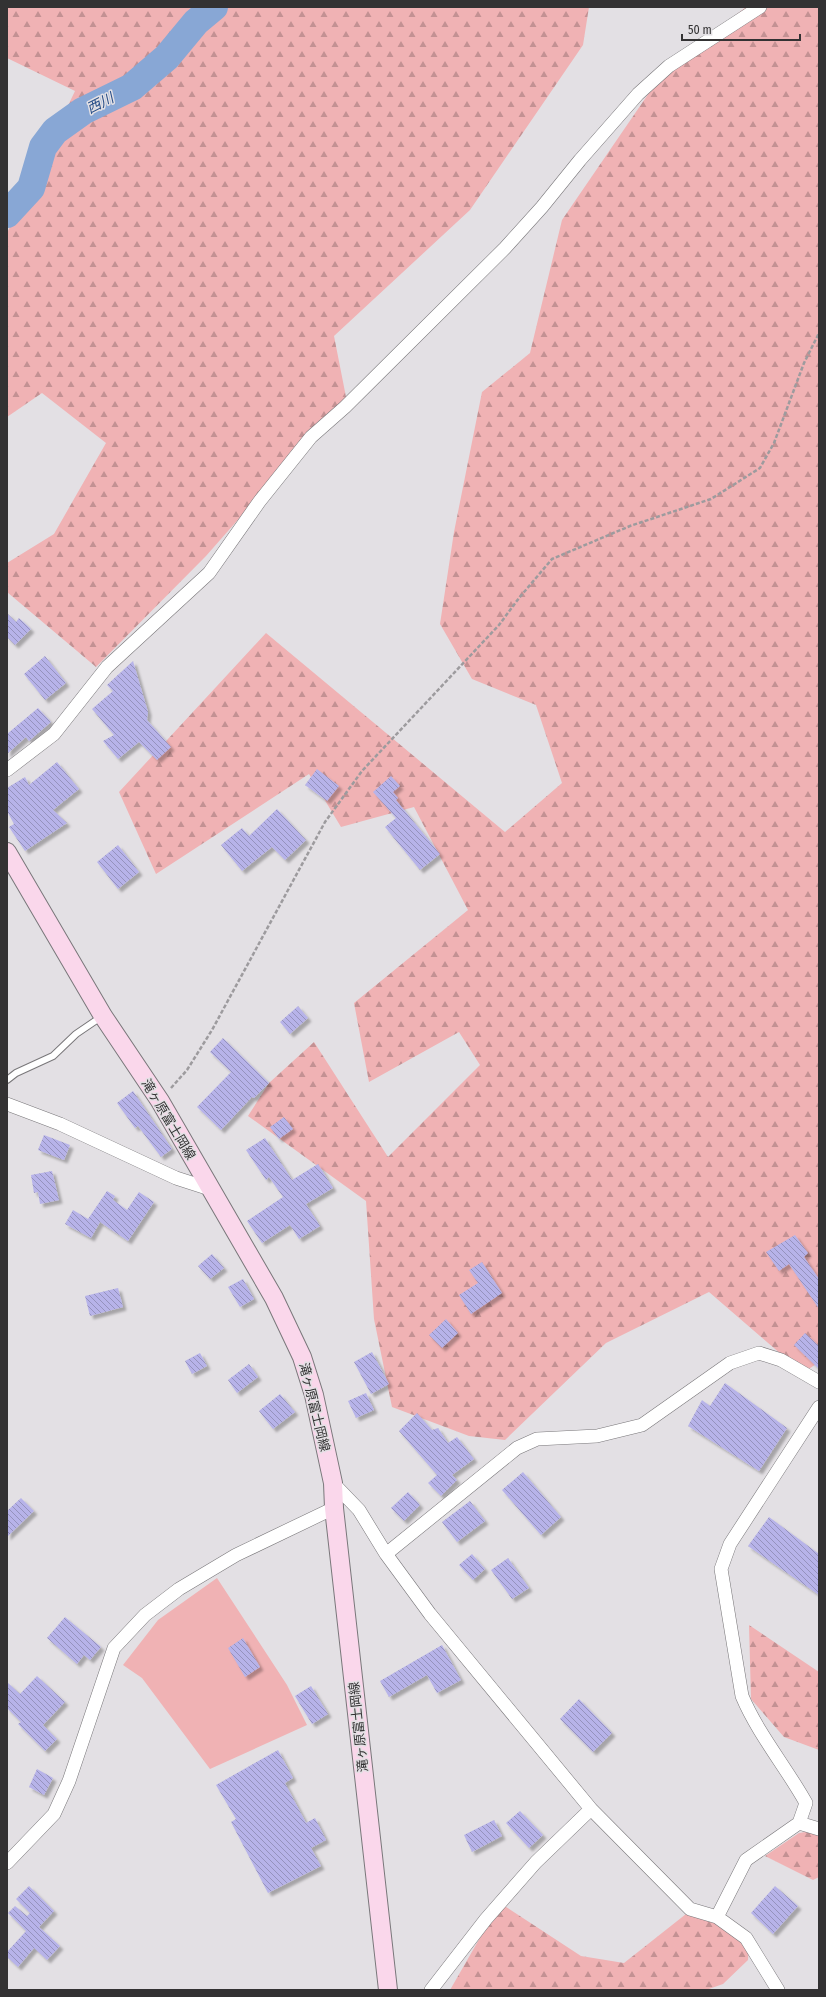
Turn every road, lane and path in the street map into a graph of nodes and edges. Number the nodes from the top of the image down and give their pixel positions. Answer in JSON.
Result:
{"nodes":[{"id":1,"x":760,"y":7,"type":"edge"},
{"id":2,"x":819,"y":332,"type":"edge"},
{"id":3,"x":7,"y":770,"type":"edge"},
{"id":4,"x":7,"y":852,"type":"edge"},
{"id":5,"x":103,"y":1016,"type":"junction"},
{"id":6,"x":7,"y":1080,"type":"edge"},
{"id":7,"x":160,"y":1101,"type":"junction"},
{"id":8,"x":7,"y":1104,"type":"edge"},
{"id":9,"x":210,"y":1188,"type":"junction"},
{"id":10,"x":819,"y":1382,"type":"edge"},
{"id":11,"x":819,"y":1407,"type":"edge"},
{"id":12,"x":333,"y":1483,"type":"junction"},
{"id":13,"x":334,"y":1508,"type":"junction"},
{"id":14,"x":386,"y":1554,"type":"junction"},
{"id":15,"x":591,"y":1809,"type":"junction"},
{"id":16,"x":799,"y":1823,"type":"junction"},
{"id":17,"x":819,"y":1829,"type":"edge"},
{"id":18,"x":7,"y":1862,"type":"edge"},
{"id":19,"x":717,"y":1917,"type":"junction"},
{"id":20,"x":388,"y":1990,"type":"edge"},
{"id":21,"x":431,"y":1990,"type":"edge"},
{"id":22,"x":778,"y":1990,"type":"edge"}],
"edges":[{"from":1,"to":3,"type":"street"},
{"from":2,"to":7,"type":"path"},
{"from":4,"to":5,"type":"main road","name":"滝ヶ原富士岡線"},
{"from":5,"to":6,"type":"lane"},
{"from":5,"to":7,"type":"main road","name":"滝ヶ原富士岡線"},
{"from":7,"to":9,"type":"main road","name":"滝ヶ原富士岡線"},
{"from":8,"to":9,"type":"street"},
{"from":9,"to":12,"type":"main road","name":"滝ヶ原富士岡線"},
{"from":10,"to":14,"type":"street"},
{"from":11,"to":16,"type":"street"},
{"from":12,"to":13,"type":"main road","name":"滝ヶ原富士岡線"},
{"from":12,"to":14,"type":"street"},
{"from":13,"to":18,"type":"street"},
{"from":13,"to":20,"type":"main road","name":"滝ヶ原富士岡線"},
{"from":14,"to":15,"type":"street"},
{"from":15,"to":19,"type":"street"},
{"from":15,"to":21,"type":"street"},
{"from":16,"to":17,"type":"street"},
{"from":16,"to":19,"type":"street"},
{"from":19,"to":22,"type":"street"}]}
